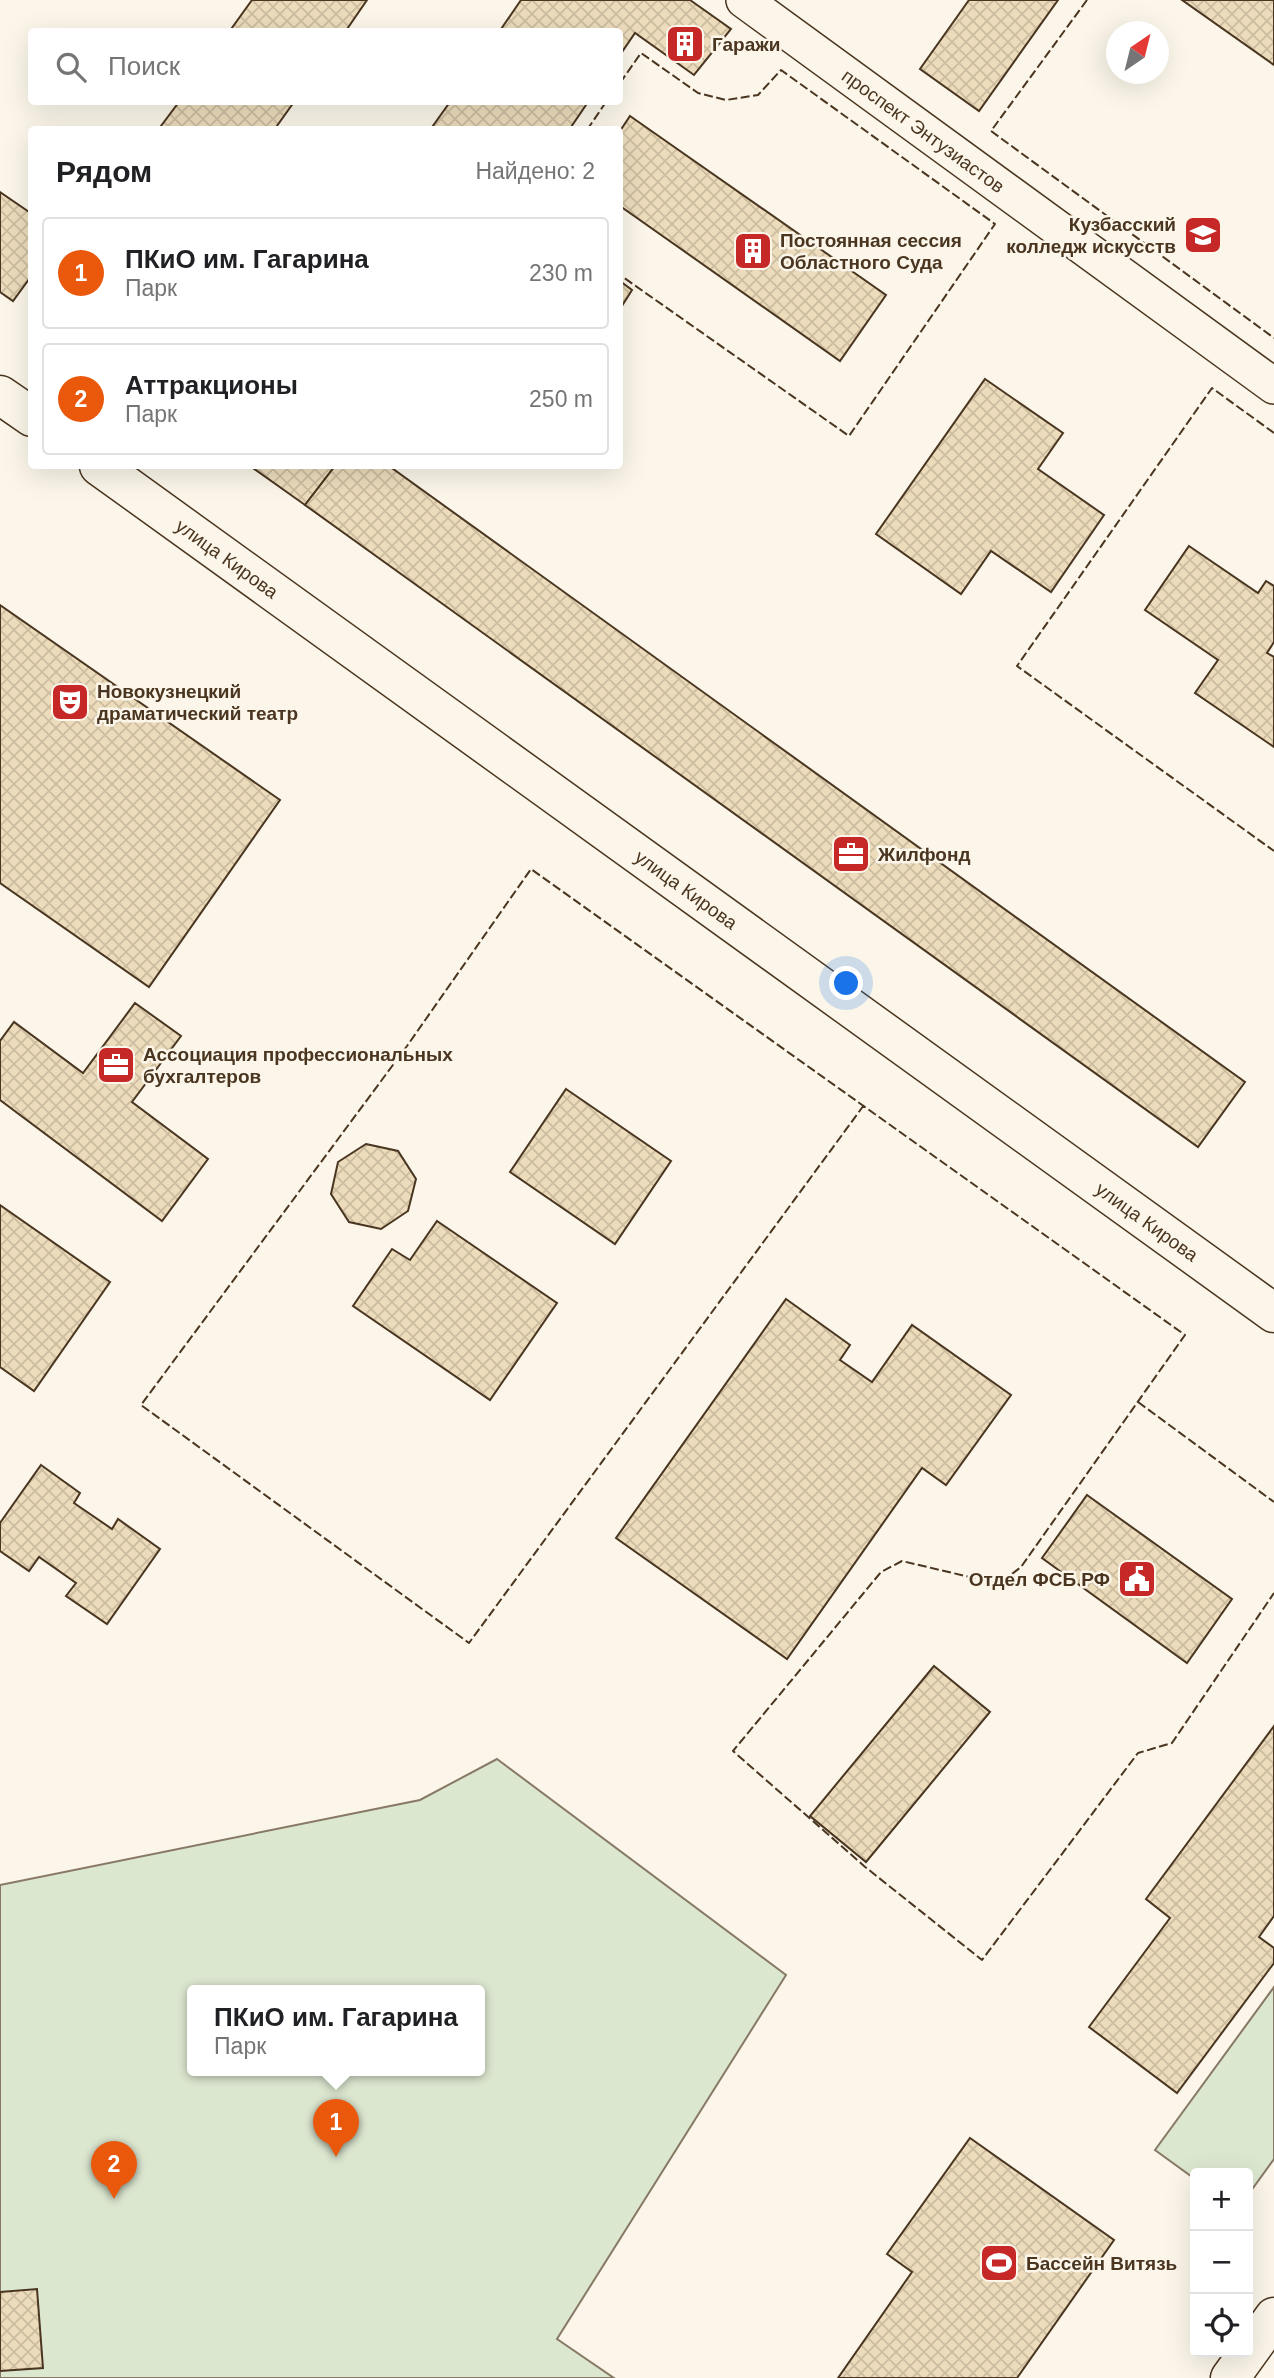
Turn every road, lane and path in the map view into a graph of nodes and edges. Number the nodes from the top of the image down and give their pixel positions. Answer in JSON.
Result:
{"nodes":[{"id":1,"x":744,"y":0,"type":"edge"},
{"id":2,"x":1274,"y":386,"type":"edge"},
{"id":3,"x":0,"y":395,"type":"edge"},
{"id":4,"x":28,"y":414,"type":"edge"},
{"id":5,"x":103,"y":469,"type":"edge"},
{"id":6,"x":1274,"y":1313,"type":"edge"},
{"id":7,"x":1274,"y":2318,"type":"edge"},
{"id":8,"x":1230,"y":2378,"type":"edge"}],
"edges":[{"from":1,"to":2,"type":"street","name":"проспект Энтузиастов"},
{"from":3,"to":4,"type":"main road"},
{"from":5,"to":6,"type":"main road","name":"улица Кирова"},
{"from":7,"to":8,"type":"main road"}]}
